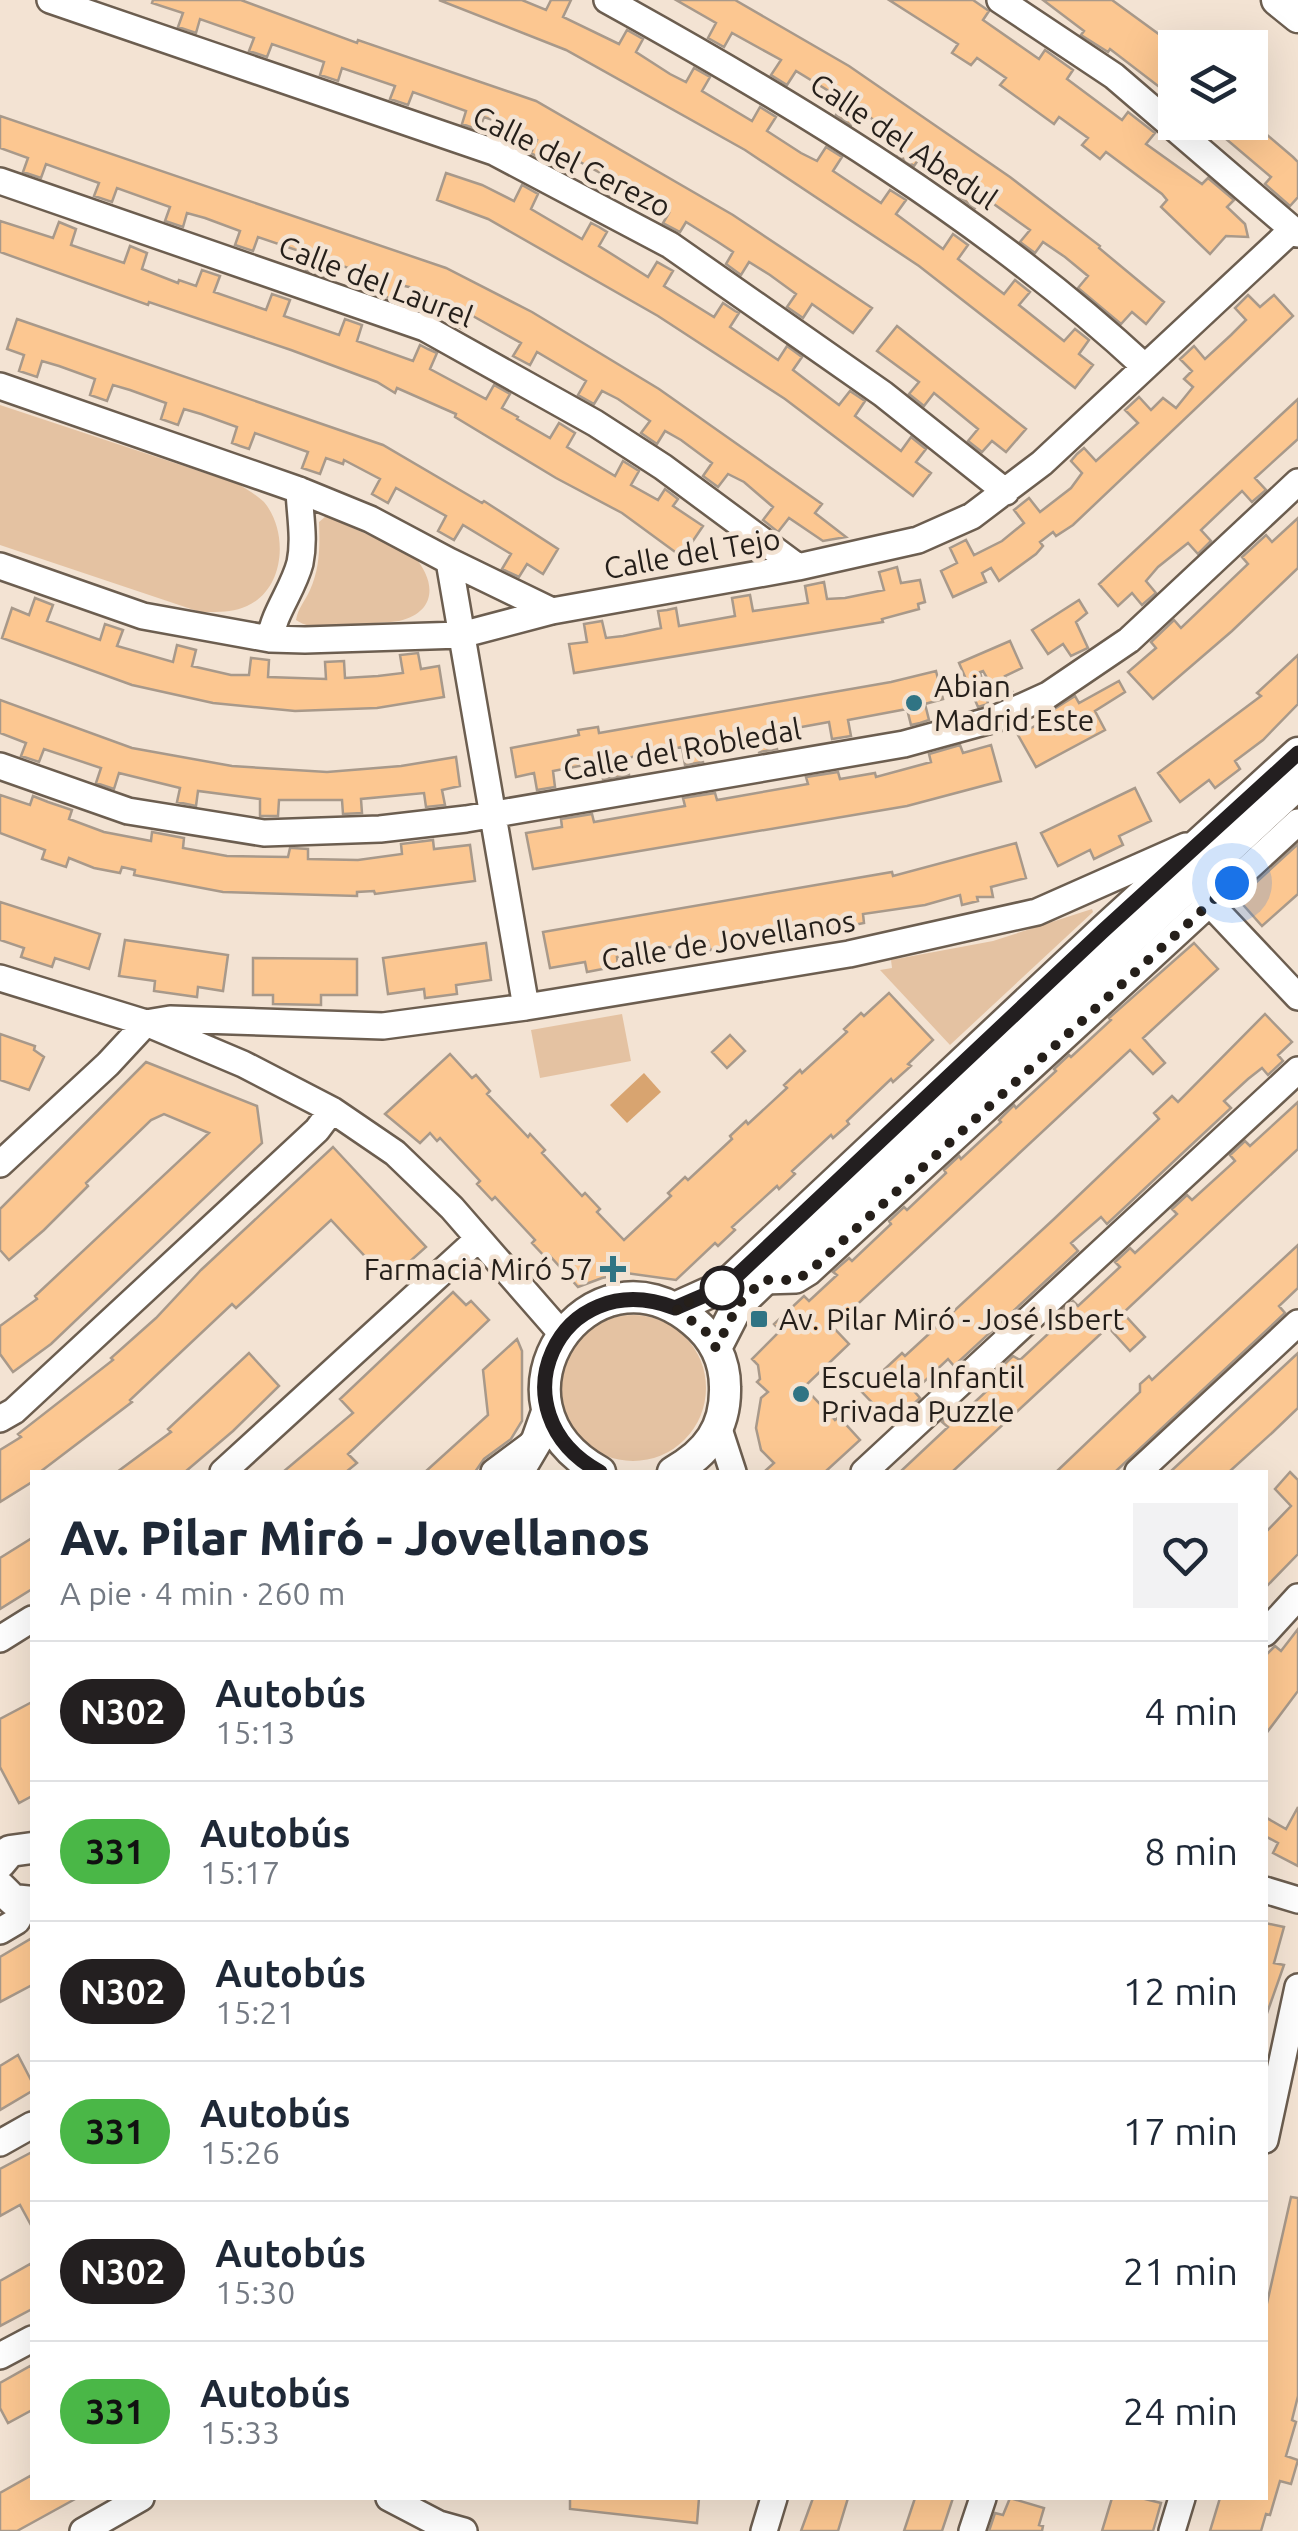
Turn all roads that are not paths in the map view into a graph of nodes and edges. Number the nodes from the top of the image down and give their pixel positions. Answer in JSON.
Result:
{"nodes":[{"id":1,"x":50,"y":0,"type":"edge"},
{"id":2,"x":606,"y":0,"type":"edge"},
{"id":3,"x":1000,"y":0,"type":"edge"},
{"id":4,"x":1277,"y":0,"type":"edge"},
{"id":5,"x":1298,"y":17,"type":"edge"},
{"id":6,"x":0,"y":181,"type":"edge"},
{"id":7,"x":1295,"y":232,"type":"edge"},
{"id":8,"x":1144,"y":366,"type":"junction"},
{"id":9,"x":0,"y":386,"type":"edge"},
{"id":10,"x":1298,"y":482,"type":"edge"},
{"id":11,"x":300,"y":490,"type":"junction"},
{"id":12,"x":1006,"y":492,"type":"junction"},
{"id":13,"x":449,"y":560,"type":"junction"},
{"id":14,"x":0,"y":566,"type":"edge"},
{"id":15,"x":798,"y":567,"type":"junction"},
{"id":16,"x":552,"y":611,"type":"junction"},
{"id":17,"x":461,"y":634,"type":"junction"},
{"id":18,"x":270,"y":639,"type":"junction"},
{"id":19,"x":1298,"y":754,"type":"edge"},
{"id":20,"x":0,"y":766,"type":"edge"},
{"id":21,"x":1298,"y":784,"type":"edge"},
{"id":22,"x":493,"y":815,"type":"junction"},
{"id":23,"x":1298,"y":822,"type":"edge"},
{"id":24,"x":1210,"y":834,"type":"junction"},
{"id":25,"x":1200,"y":894,"type":"junction"},
{"id":26,"x":0,"y":978,"type":"edge"},
{"id":27,"x":1298,"y":997,"type":"edge"},
{"id":28,"x":526,"y":1007,"type":"junction"},
{"id":29,"x":146,"y":1022,"type":"junction"},
{"id":30,"x":238,"y":1024,"type":"junction"},
{"id":31,"x":224,"y":1056,"type":"junction"},
{"id":32,"x":1298,"y":1070,"type":"edge"},
{"id":33,"x":332,"y":1110,"type":"junction"},
{"id":34,"x":0,"y":1164,"type":"edge"},
{"id":35,"x":478,"y":1239,"type":"junction"},
{"id":36,"x":675,"y":1308,"type":"junction"},
{"id":37,"x":1298,"y":1323,"type":"edge"},
{"id":38,"x":562,"y":1334,"type":"junction"},
{"id":39,"x":716,"y":1348,"type":"junction"},
{"id":40,"x":0,"y":1419,"type":"edge"},
{"id":41,"x":542,"y":1426,"type":"junction"},
{"id":42,"x":719,"y":1429,"type":"junction"},
{"id":43,"x":225,"y":1470,"type":"edge"},
{"id":44,"x":496,"y":1470,"type":"edge"},
{"id":45,"x":519,"y":1470,"type":"edge"},
{"id":46,"x":596,"y":1470,"type":"edge"},
{"id":47,"x":676,"y":1470,"type":"edge"},
{"id":48,"x":732,"y":1470,"type":"edge"},
{"id":49,"x":866,"y":1470,"type":"edge"},
{"id":50,"x":1140,"y":1470,"type":"edge"},
{"id":51,"x":1298,"y":1597,"type":"edge"},
{"id":52,"x":30,"y":1620,"type":"edge"},
{"id":53,"x":1268,"y":1630,"type":"edge"},
{"id":54,"x":0,"y":1638,"type":"edge"},
{"id":55,"x":1268,"y":1891,"type":"edge"},
{"id":56,"x":14,"y":1899,"type":"edge"},
{"id":57,"x":1298,"y":1900,"type":"edge"},
{"id":58,"x":0,"y":1931,"type":"edge"},
{"id":59,"x":1298,"y":1987,"type":"edge"},
{"id":60,"x":30,"y":2126,"type":"edge"},
{"id":61,"x":1268,"y":2126,"type":"edge"},
{"id":62,"x":0,"y":2142,"type":"edge"},
{"id":63,"x":30,"y":2340,"type":"edge"},
{"id":64,"x":0,"y":2356,"type":"edge"},
{"id":65,"x":137,"y":2500,"type":"edge"},
{"id":66,"x":393,"y":2500,"type":"edge"},
{"id":67,"x":773,"y":2500,"type":"edge"},
{"id":68,"x":981,"y":2500,"type":"edge"},
{"id":69,"x":1181,"y":2500,"type":"edge"},
{"id":70,"x":83,"y":2531,"type":"edge"},
{"id":71,"x":464,"y":2531,"type":"edge"},
{"id":72,"x":764,"y":2531,"type":"edge"},
{"id":73,"x":972,"y":2531,"type":"edge"},
{"id":74,"x":1172,"y":2531,"type":"edge"}],
"edges":[{"from":1,"to":12,"type":"street","name":"Calle del Cerezo"},
{"from":2,"to":8,"type":"street","name":"Calle del Abedul"},
{"from":3,"to":7,"type":"street"},
{"from":4,"to":5,"type":"street"},
{"from":6,"to":15,"type":"street","name":"Calle del Laurel"},
{"from":7,"to":8,"type":"street","name":"Calle del Tejo"},
{"from":8,"to":12,"type":"street","name":"Calle del Tejo"},
{"from":9,"to":11,"type":"street"},
{"from":10,"to":22,"type":"street","name":"Calle del Robledal"},
{"from":11,"to":13,"type":"street"},
{"from":11,"to":18,"type":"street"},
{"from":12,"to":15,"type":"street","name":"Calle del Tejo"},
{"from":13,"to":16,"type":"street"},
{"from":13,"to":17,"type":"street"},
{"from":14,"to":18,"type":"street","name":"Calle del Tejo"},
{"from":15,"to":16,"type":"street","name":"Calle del Tejo"},
{"from":16,"to":17,"type":"street","name":"Calle del Tejo"},
{"from":17,"to":18,"type":"street","name":"Calle del Tejo"},
{"from":17,"to":22,"type":"street"},
{"from":19,"to":24,"type":"street"},
{"from":20,"to":22,"type":"street","name":"Calle del Robledal"},
{"from":21,"to":25,"type":"street"},
{"from":22,"to":28,"type":"street"},
{"from":23,"to":25,"type":"street"},
{"from":24,"to":28,"type":"street","name":"Calle de Jovellanos"},
{"from":24,"to":36,"type":"street"},
{"from":25,"to":27,"type":"street"},
{"from":25,"to":39,"type":"street"},
{"from":26,"to":29,"type":"street","name":"Calle de Jovellanos"},
{"from":28,"to":30,"type":"street","name":"Calle de Jovellanos"},
{"from":29,"to":30,"type":"street","name":"Calle de Jovellanos"},
{"from":29,"to":31,"type":"street"},
{"from":29,"to":34,"type":"street"},
{"from":30,"to":31,"type":"street"},
{"from":31,"to":33,"type":"street"},
{"from":32,"to":49,"type":"street"},
{"from":33,"to":35,"type":"street"},
{"from":33,"to":40,"type":"street"},
{"from":35,"to":38,"type":"street"},
{"from":35,"to":43,"type":"street"},
{"from":36,"to":38,"type":"street"},
{"from":36,"to":39,"type":"street"},
{"from":37,"to":50,"type":"street"},
{"from":38,"to":41,"type":"street"},
{"from":39,"to":42,"type":"street"},
{"from":41,"to":44,"type":"street"},
{"from":41,"to":45,"type":"street"},
{"from":41,"to":46,"type":"street"},
{"from":42,"to":47,"type":"street"},
{"from":42,"to":48,"type":"street"},
{"from":51,"to":53,"type":"street"},
{"from":52,"to":54,"type":"street"},
{"from":55,"to":57,"type":"street"},
{"from":56,"to":58,"type":"street"},
{"from":59,"to":61,"type":"street"},
{"from":60,"to":62,"type":"street"},
{"from":63,"to":64,"type":"street"},
{"from":65,"to":70,"type":"street"},
{"from":66,"to":71,"type":"street"},
{"from":67,"to":72,"type":"street"},
{"from":68,"to":73,"type":"street"},
{"from":69,"to":74,"type":"street"}]}
